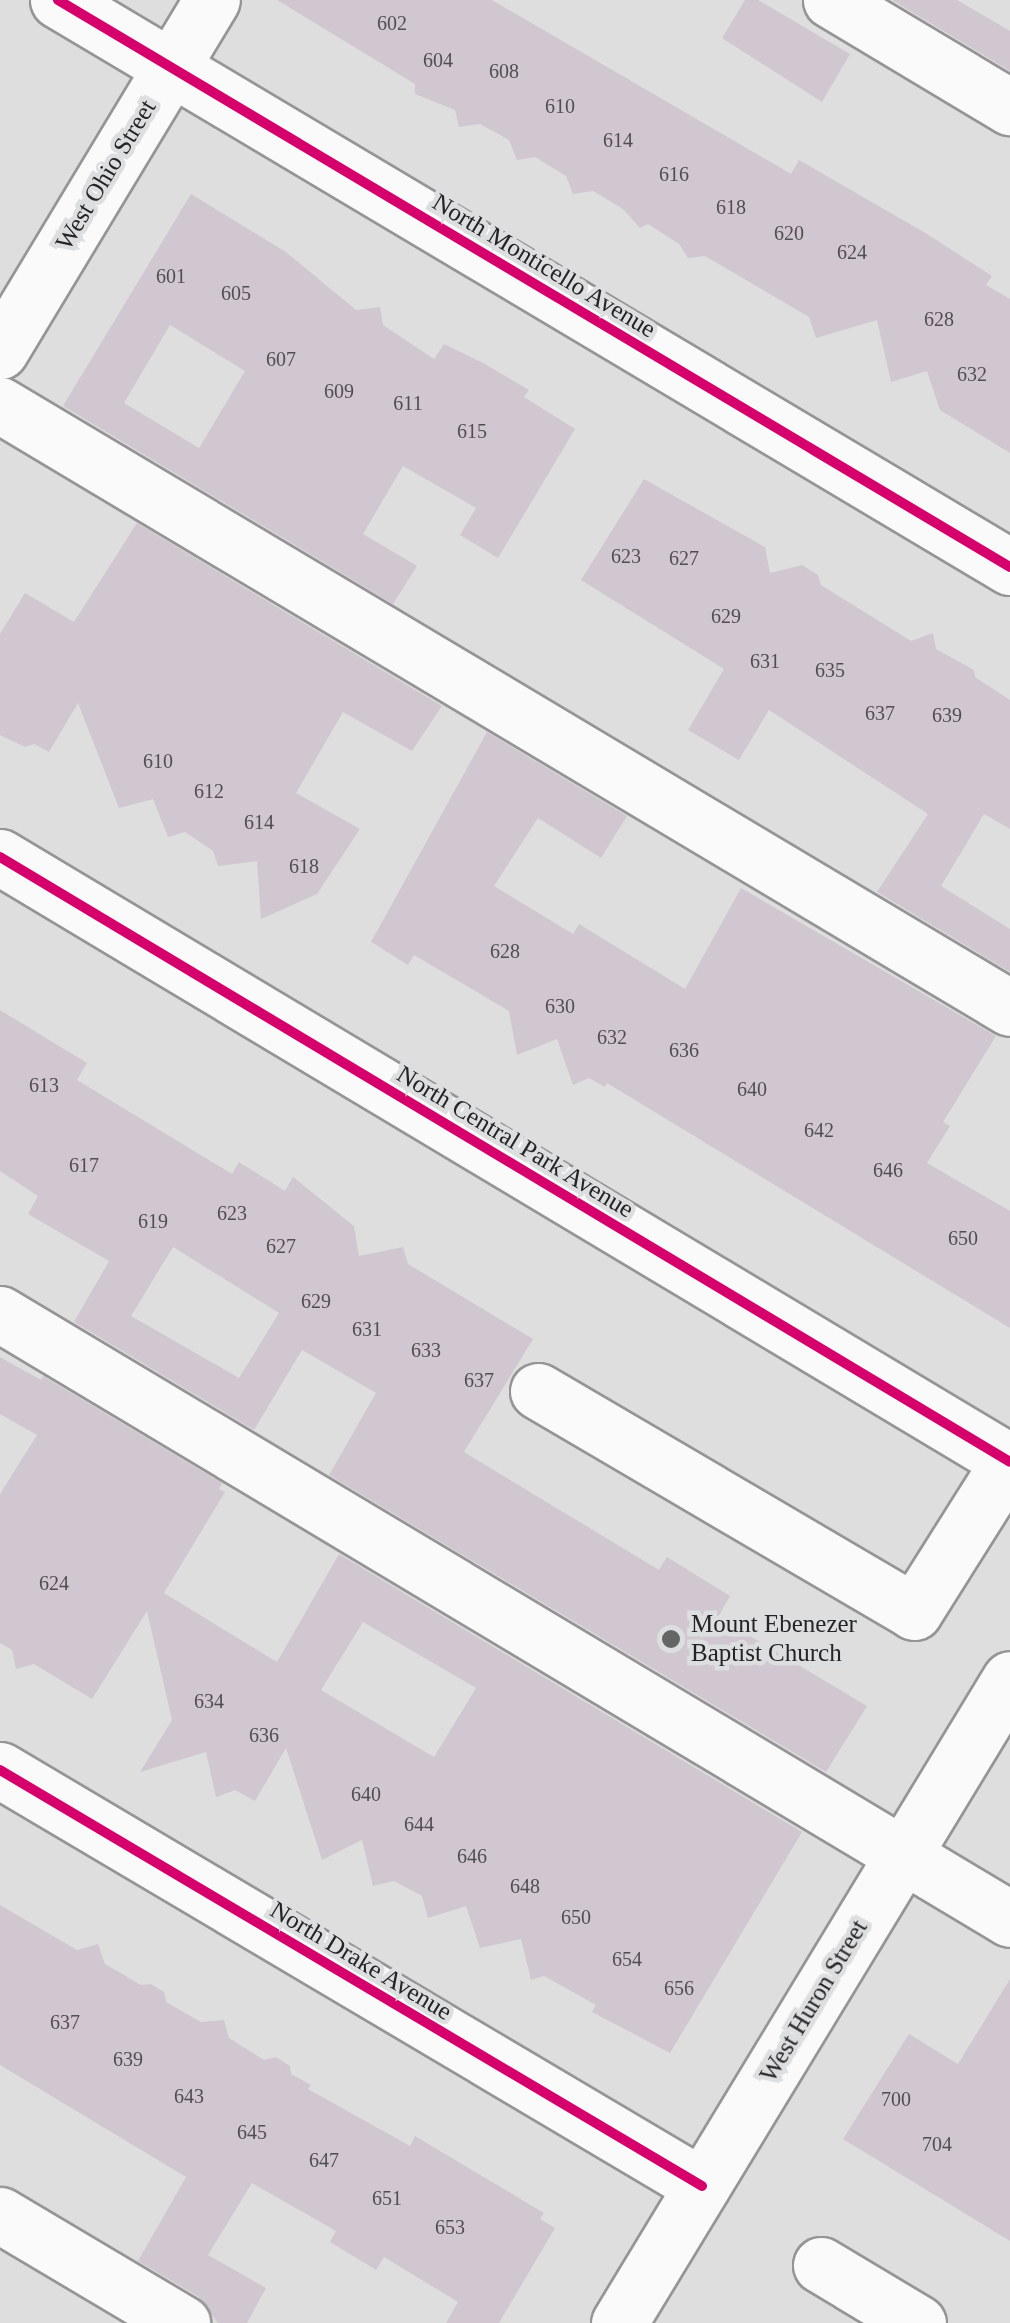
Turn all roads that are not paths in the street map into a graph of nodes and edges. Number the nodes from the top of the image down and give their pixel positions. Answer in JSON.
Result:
{"nodes":[{"id":1,"x":58,"y":0,"type":"edge"},
{"id":2,"x":212,"y":0,"type":"edge"},
{"id":3,"x":831,"y":0,"type":"edge"},
{"id":4,"x":171,"y":67,"type":"junction"},
{"id":5,"x":1010,"y":107,"type":"edge"},
{"id":6,"x":0,"y":351,"type":"edge"},
{"id":7,"x":0,"y":405,"type":"edge"},
{"id":8,"x":1010,"y":567,"type":"edge"},
{"id":9,"x":0,"y":857,"type":"edge"},
{"id":10,"x":1010,"y":1008,"type":"edge"},
{"id":11,"x":0,"y":1314,"type":"edge"},
{"id":12,"x":538,"y":1392,"type":"dead end"},
{"id":13,"x":1009,"y":1462,"type":"edge"},
{"id":14,"x":1010,"y":1679,"type":"edge"},
{"id":15,"x":0,"y":1770,"type":"edge"},
{"id":16,"x":903,"y":1855,"type":"junction"},
{"id":17,"x":1010,"y":1919,"type":"edge"},
{"id":18,"x":702,"y":2186,"type":"junction"},
{"id":19,"x":0,"y":2215,"type":"edge"},
{"id":20,"x":820,"y":2265,"type":"dead end"},
{"id":21,"x":182,"y":2323,"type":"edge"},
{"id":22,"x":619,"y":2323,"type":"edge"},
{"id":23,"x":918,"y":2323,"type":"edge"}],
"edges":[{"from":1,"to":4,"type":"street","name":"North Monticello Avenue"},
{"from":2,"to":4,"type":"street","name":"West Ohio Street"},
{"from":3,"to":5,"type":"street"},
{"from":4,"to":6,"type":"street","name":"West Ohio Street"},
{"from":4,"to":8,"type":"street","name":"North Monticello Avenue"},
{"from":7,"to":10,"type":"street"},
{"from":9,"to":13,"type":"street","name":"North Central Park Avenue"},
{"from":11,"to":16,"type":"street"},
{"from":12,"to":13,"type":"street"},
{"from":14,"to":16,"type":"street","name":"West Huron Street"},
{"from":15,"to":18,"type":"street","name":"North Drake Avenue"},
{"from":16,"to":17,"type":"street"},
{"from":16,"to":18,"type":"street","name":"West Huron Street"},
{"from":18,"to":22,"type":"street","name":"West Huron Street"},
{"from":19,"to":21,"type":"street"},
{"from":20,"to":23,"type":"street"}]}
